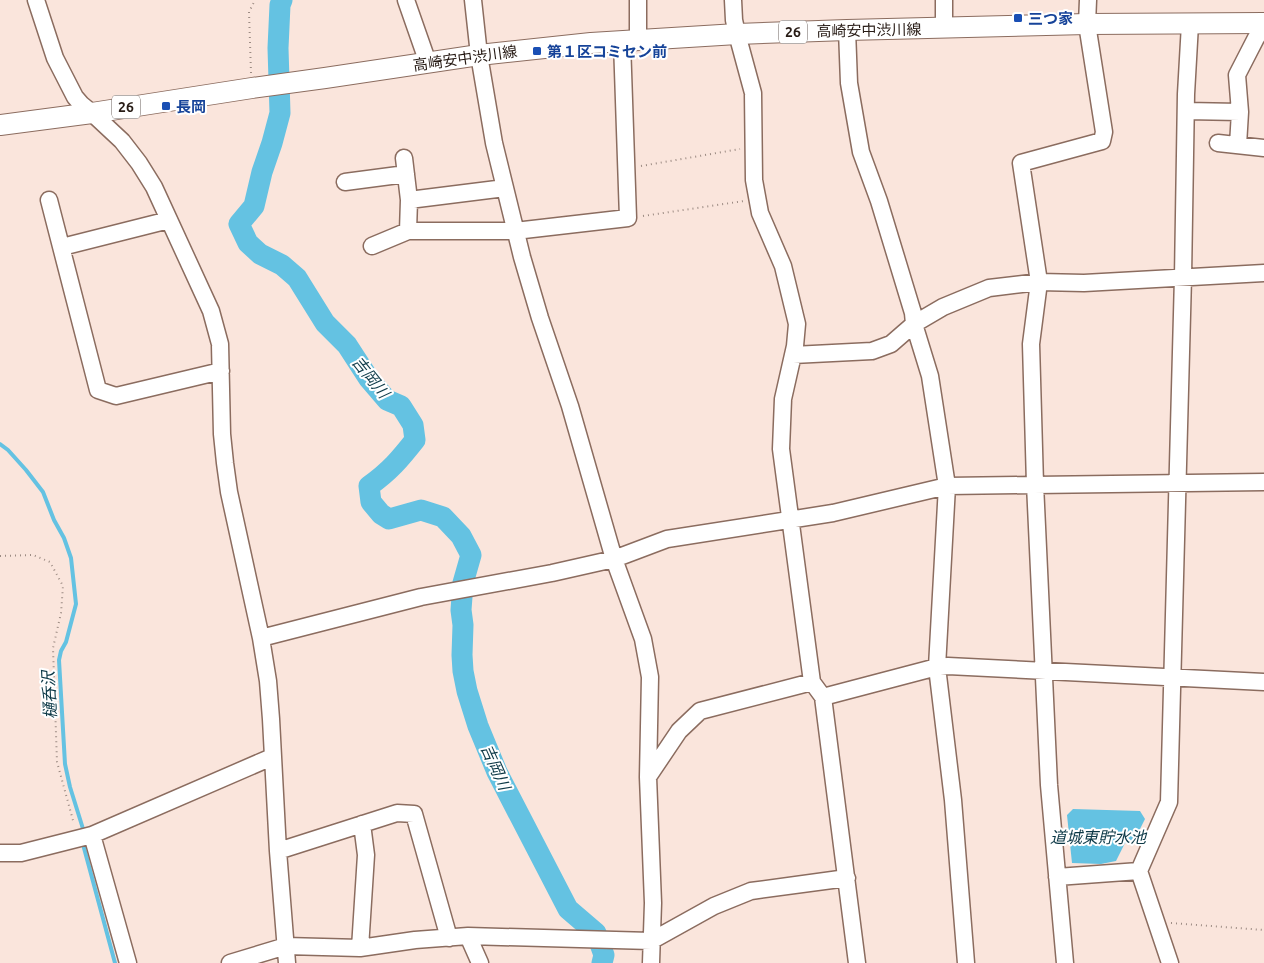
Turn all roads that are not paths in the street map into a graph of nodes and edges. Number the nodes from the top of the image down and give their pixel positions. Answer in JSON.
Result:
{"nodes":[{"id":1,"x":36,"y":0,"type":"edge"},
{"id":2,"x":406,"y":0,"type":"edge"},
{"id":3,"x":473,"y":0,"type":"edge"},
{"id":4,"x":638,"y":0,"type":"edge"},
{"id":5,"x":733,"y":0,"type":"edge"},
{"id":6,"x":944,"y":0,"type":"edge"},
{"id":7,"x":1088,"y":0,"type":"edge"},
{"id":8,"x":1087,"y":24,"type":"junction"},
{"id":9,"x":1190,"y":24,"type":"junction"},
{"id":10,"x":1264,"y":24,"type":"edge"},
{"id":11,"x":944,"y":28,"type":"junction"},
{"id":12,"x":847,"y":30,"type":"junction"},
{"id":13,"x":737,"y":34,"type":"junction"},
{"id":14,"x":630,"y":42,"type":"junction"},
{"id":15,"x":479,"y":55,"type":"junction"},
{"id":16,"x":428,"y":62,"type":"junction"},
{"id":17,"x":1186,"y":111,"type":"junction"},
{"id":18,"x":1240,"y":112,"type":"junction"},
{"id":19,"x":92,"y":113,"type":"junction"},
{"id":20,"x":0,"y":125,"type":"edge"},
{"id":21,"x":1218,"y":143,"type":"dead end"},
{"id":22,"x":1238,"y":145,"type":"junction"},
{"id":23,"x":1264,"y":148,"type":"edge"},
{"id":24,"x":404,"y":158,"type":"dead end"},
{"id":25,"x":406,"y":174,"type":"junction"},
{"id":26,"x":345,"y":182,"type":"dead end"},
{"id":27,"x":505,"y":188,"type":"junction"},
{"id":28,"x":50,"y":200,"type":"dead end"},
{"id":29,"x":408,"y":200,"type":"junction"},
{"id":30,"x":170,"y":220,"type":"junction"},
{"id":31,"x":515,"y":230,"type":"junction"},
{"id":32,"x":408,"y":231,"type":"junction"},
{"id":33,"x":372,"y":246,"type":"dead end"},
{"id":34,"x":62,"y":247,"type":"junction"},
{"id":35,"x":1264,"y":272,"type":"edge"},
{"id":36,"x":1183,"y":277,"type":"junction"},
{"id":37,"x":1038,"y":282,"type":"junction"},
{"id":38,"x":914,"y":324,"type":"junction"},
{"id":39,"x":793,"y":355,"type":"junction"},
{"id":40,"x":221,"y":371,"type":"junction"},
{"id":41,"x":1178,"y":482,"type":"junction"},
{"id":42,"x":1264,"y":482,"type":"edge"},
{"id":43,"x":1035,"y":484,"type":"junction"},
{"id":44,"x":947,"y":486,"type":"junction"},
{"id":45,"x":791,"y":520,"type":"junction"},
{"id":46,"x":614,"y":559,"type":"junction"},
{"id":47,"x":261,"y":638,"type":"junction"},
{"id":48,"x":937,"y":667,"type":"junction"},
{"id":49,"x":1043,"y":671,"type":"junction"},
{"id":50,"x":1171,"y":678,"type":"junction"},
{"id":51,"x":812,"y":682,"type":"junction"},
{"id":52,"x":1264,"y":682,"type":"edge"},
{"id":53,"x":823,"y":697,"type":"junction"},
{"id":54,"x":272,"y":757,"type":"junction"},
{"id":55,"x":648,"y":777,"type":"junction"},
{"id":56,"x":362,"y":824,"type":"junction"},
{"id":57,"x":85,"y":836,"type":"junction"},
{"id":58,"x":278,"y":851,"type":"junction"},
{"id":59,"x":0,"y":853,"type":"edge"},
{"id":60,"x":1139,"y":871,"type":"junction"},
{"id":61,"x":1057,"y":877,"type":"junction"},
{"id":62,"x":847,"y":878,"type":"junction"},
{"id":63,"x":468,"y":936,"type":"junction"},
{"id":64,"x":449,"y":938,"type":"junction"},
{"id":65,"x":651,"y":941,"type":"junction"},
{"id":66,"x":286,"y":946,"type":"junction"},
{"id":67,"x":360,"y":948,"type":"junction"},
{"id":68,"x":128,"y":963,"type":"edge"},
{"id":69,"x":230,"y":963,"type":"edge"},
{"id":70,"x":287,"y":963,"type":"edge"},
{"id":71,"x":480,"y":963,"type":"edge"},
{"id":72,"x":651,"y":963,"type":"edge"},
{"id":73,"x":856,"y":963,"type":"edge"},
{"id":74,"x":966,"y":963,"type":"edge"},
{"id":75,"x":1065,"y":963,"type":"edge"},
{"id":76,"x":1170,"y":963,"type":"edge"}],
"edges":[{"from":1,"to":19,"type":"street"},
{"from":2,"to":16,"type":"street"},
{"from":3,"to":15,"type":"street"},
{"from":4,"to":14,"type":"street"},
{"from":5,"to":13,"type":"street"},
{"from":6,"to":11,"type":"street"},
{"from":7,"to":8,"type":"street"},
{"from":8,"to":9,"type":"main road","name":"高崎安中渋川線","number":"26"},
{"from":8,"to":11,"type":"main road","name":"高崎安中渋川線","number":"26"},
{"from":8,"to":37,"type":"street"},
{"from":9,"to":10,"type":"main road","name":"高崎安中渋川線","number":"26"},
{"from":9,"to":17,"type":"street"},
{"from":10,"to":18,"type":"street"},
{"from":11,"to":12,"type":"main road","name":"高崎安中渋川線","number":"26"},
{"from":12,"to":13,"type":"main road","name":"高崎安中渋川線","number":"26"},
{"from":12,"to":38,"type":"street"},
{"from":13,"to":14,"type":"main road","name":"高崎安中渋川線","number":"26"},
{"from":13,"to":39,"type":"street"},
{"from":14,"to":15,"type":"main road","name":"高崎安中渋川線","number":"26"},
{"from":14,"to":31,"type":"street"},
{"from":15,"to":16,"type":"main road","name":"高崎安中渋川線","number":"26"},
{"from":15,"to":27,"type":"street"},
{"from":16,"to":19,"type":"main road","name":"高崎安中渋川線","number":"26"},
{"from":17,"to":18,"type":"street"},
{"from":17,"to":36,"type":"street"},
{"from":18,"to":22,"type":"street"},
{"from":19,"to":20,"type":"main road","name":"高崎安中渋川線","number":"26"},
{"from":19,"to":30,"type":"street"},
{"from":21,"to":22,"type":"street"},
{"from":22,"to":23,"type":"street"},
{"from":24,"to":25,"type":"street"},
{"from":25,"to":26,"type":"street"},
{"from":25,"to":29,"type":"street"},
{"from":27,"to":29,"type":"street"},
{"from":27,"to":31,"type":"street"},
{"from":28,"to":34,"type":"street"},
{"from":29,"to":32,"type":"street"},
{"from":30,"to":34,"type":"street"},
{"from":30,"to":40,"type":"street"},
{"from":31,"to":32,"type":"street"},
{"from":31,"to":46,"type":"street"},
{"from":32,"to":33,"type":"street"},
{"from":34,"to":40,"type":"street"},
{"from":35,"to":36,"type":"street"},
{"from":36,"to":37,"type":"street"},
{"from":36,"to":41,"type":"street"},
{"from":37,"to":38,"type":"street"},
{"from":37,"to":43,"type":"street"},
{"from":38,"to":39,"type":"street"},
{"from":38,"to":44,"type":"street"},
{"from":39,"to":45,"type":"street"},
{"from":40,"to":47,"type":"street"},
{"from":41,"to":42,"type":"street"},
{"from":41,"to":43,"type":"street"},
{"from":41,"to":50,"type":"street"},
{"from":43,"to":44,"type":"street"},
{"from":43,"to":49,"type":"street"},
{"from":44,"to":45,"type":"street"},
{"from":44,"to":48,"type":"street"},
{"from":45,"to":46,"type":"street"},
{"from":45,"to":51,"type":"street"},
{"from":46,"to":47,"type":"street"},
{"from":46,"to":55,"type":"street"},
{"from":47,"to":54,"type":"street"},
{"from":48,"to":49,"type":"street"},
{"from":48,"to":53,"type":"street"},
{"from":48,"to":74,"type":"street"},
{"from":49,"to":50,"type":"street"},
{"from":49,"to":61,"type":"street"},
{"from":50,"to":52,"type":"street"},
{"from":50,"to":60,"type":"street"},
{"from":51,"to":53,"type":"street"},
{"from":51,"to":55,"type":"street"},
{"from":53,"to":62,"type":"street"},
{"from":54,"to":57,"type":"street"},
{"from":54,"to":58,"type":"street"},
{"from":55,"to":65,"type":"street"},
{"from":56,"to":58,"type":"street"},
{"from":56,"to":64,"type":"street"},
{"from":56,"to":67,"type":"street"},
{"from":57,"to":59,"type":"street"},
{"from":57,"to":68,"type":"street"},
{"from":58,"to":66,"type":"street"},
{"from":60,"to":61,"type":"street"},
{"from":60,"to":76,"type":"street"},
{"from":61,"to":75,"type":"street"},
{"from":62,"to":65,"type":"street"},
{"from":62,"to":73,"type":"street"},
{"from":63,"to":64,"type":"street"},
{"from":63,"to":65,"type":"street"},
{"from":63,"to":71,"type":"street"},
{"from":64,"to":67,"type":"street"},
{"from":65,"to":72,"type":"street"},
{"from":66,"to":67,"type":"street"},
{"from":66,"to":69,"type":"street"},
{"from":66,"to":70,"type":"street"}]}
